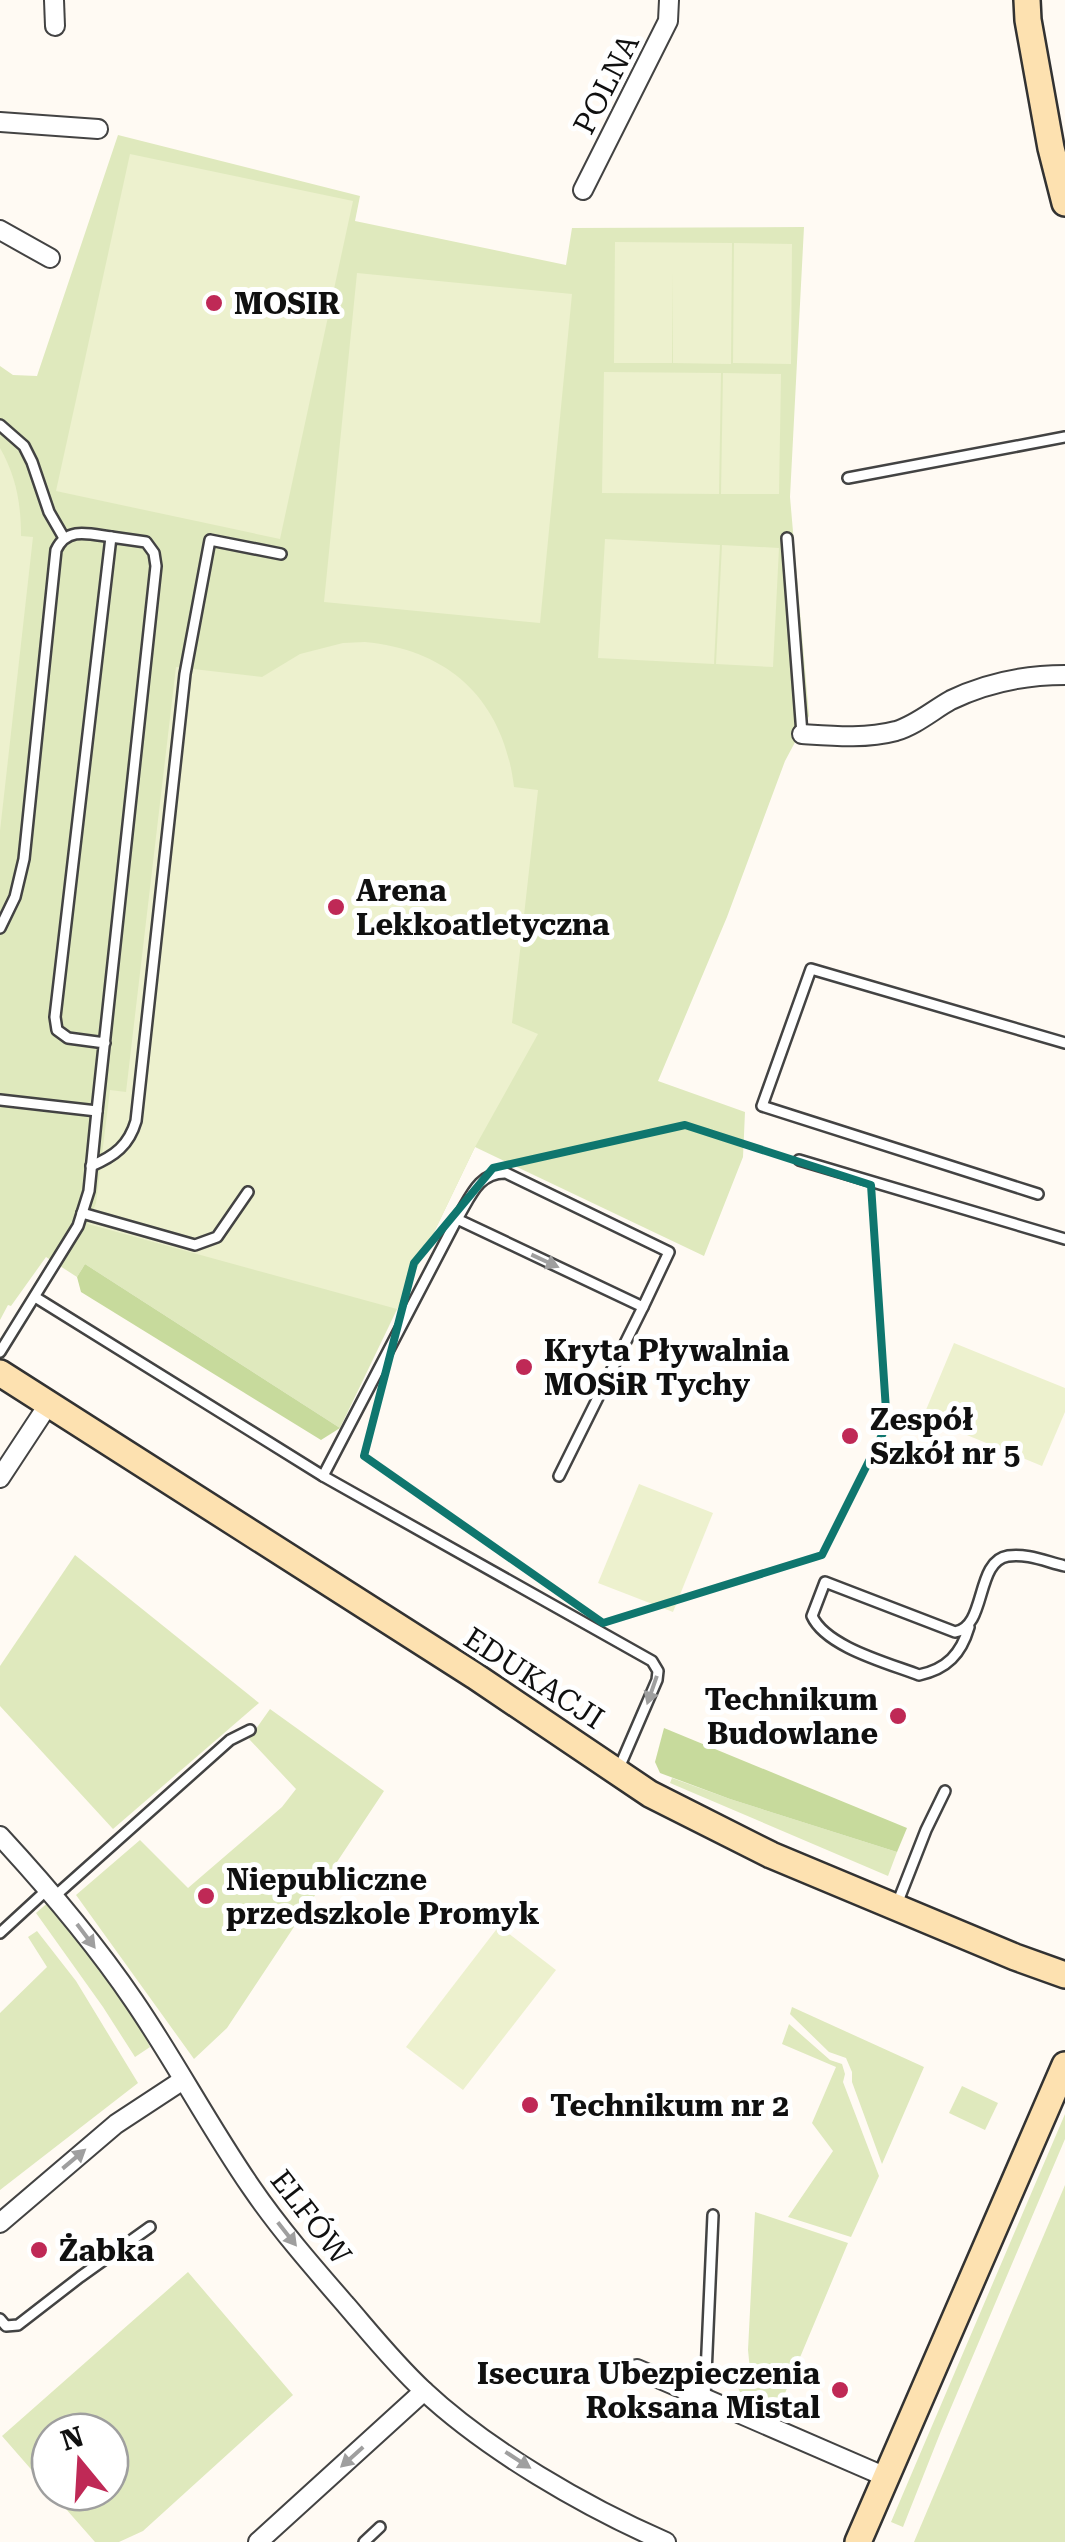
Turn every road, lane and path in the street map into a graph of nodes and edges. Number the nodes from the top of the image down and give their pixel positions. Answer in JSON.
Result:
{"nodes":[{"id":1,"x":54,"y":0,"type":"edge"},
{"id":2,"x":670,"y":0,"type":"edge"},
{"id":3,"x":1027,"y":0,"type":"edge"},
{"id":4,"x":55,"y":26,"type":"dead end"},
{"id":5,"x":0,"y":122,"type":"edge"},
{"id":6,"x":98,"y":129,"type":"dead end"},
{"id":7,"x":583,"y":190,"type":"dead end"},
{"id":8,"x":1065,"y":203,"type":"edge"},
{"id":9,"x":0,"y":230,"type":"edge"},
{"id":10,"x":50,"y":258,"type":"dead end"},
{"id":11,"x":0,"y":425,"type":"edge"},
{"id":12,"x":1065,"y":437,"type":"edge"},
{"id":13,"x":848,"y":478,"type":"dead end"},
{"id":14,"x":111,"y":537,"type":"junction"},
{"id":15,"x":64,"y":538,"type":"junction"},
{"id":16,"x":787,"y":538,"type":"dead end"},
{"id":17,"x":281,"y":554,"type":"dead end"},
{"id":18,"x":1065,"y":675,"type":"edge"},
{"id":19,"x":802,"y":734,"type":"joint"},
{"id":20,"x":0,"y":928,"type":"edge"},
{"id":21,"x":105,"y":1043,"type":"junction"},
{"id":22,"x":1065,"y":1043,"type":"edge"},
{"id":23,"x":0,"y":1100,"type":"edge"},
{"id":24,"x":98,"y":1111,"type":"junction"},
{"id":25,"x":799,"y":1160,"type":"dead end"},
{"id":26,"x":92,"y":1166,"type":"junction"},
{"id":27,"x":248,"y":1192,"type":"dead end"},
{"id":28,"x":1038,"y":1194,"type":"dead end"},
{"id":29,"x":82,"y":1213,"type":"junction"},
{"id":30,"x":457,"y":1219,"type":"junction"},
{"id":31,"x":1065,"y":1239,"type":"edge"},
{"id":32,"x":35,"y":1297,"type":"junction"},
{"id":33,"x":643,"y":1307,"type":"junction"},
{"id":34,"x":0,"y":1352,"type":"edge"},
{"id":35,"x":0,"y":1372,"type":"edge"},
{"id":36,"x":48,"y":1405,"type":"junction"},
{"id":37,"x":323,"y":1476,"type":"junction"},
{"id":38,"x":559,"y":1476,"type":"dead end"},
{"id":39,"x":0,"y":1478,"type":"edge"},
{"id":40,"x":1065,"y":1566,"type":"edge"},
{"id":41,"x":969,"y":1627,"type":"junction"},
{"id":42,"x":250,"y":1730,"type":"dead end"},
{"id":43,"x":617,"y":1772,"type":"junction"},
{"id":44,"x":945,"y":1792,"type":"dead end"},
{"id":45,"x":0,"y":1836,"type":"edge"},
{"id":46,"x":52,"y":1892,"type":"junction"},
{"id":47,"x":896,"y":1907,"type":"junction"},
{"id":48,"x":0,"y":1934,"type":"edge"},
{"id":49,"x":1065,"y":1975,"type":"edge"},
{"id":50,"x":1065,"y":2065,"type":"edge"},
{"id":51,"x":183,"y":2080,"type":"junction"},
{"id":52,"x":714,"y":2215,"type":"dead end"},
{"id":53,"x":0,"y":2223,"type":"edge"},
{"id":54,"x":150,"y":2227,"type":"dead end"},
{"id":55,"x":0,"y":2320,"type":"edge"},
{"id":56,"x":637,"y":2368,"type":"dead end"},
{"id":57,"x":424,"y":2391,"type":"junction"},
{"id":58,"x":705,"y":2397,"type":"junction"},
{"id":59,"x":886,"y":2477,"type":"junction"},
{"id":60,"x":380,"y":2528,"type":"dead end"},
{"id":61,"x":258,"y":2542,"type":"edge"},
{"id":62,"x":364,"y":2542,"type":"edge"},
{"id":63,"x":666,"y":2542,"type":"edge"},
{"id":64,"x":858,"y":2542,"type":"edge"}],
"edges":[{"from":1,"to":4,"type":"street"},
{"from":2,"to":7,"type":"street","name":"POLNA"},
{"from":3,"to":8,"type":"street"},
{"from":5,"to":6,"type":"street"},
{"from":9,"to":10,"type":"street"},
{"from":11,"to":15,"type":"lane"},
{"from":12,"to":13,"type":"lane"},
{"from":14,"to":15,"type":"lane"},
{"from":14,"to":21,"type":"lane"},
{"from":14,"to":21,"type":"lane"},
{"from":15,"to":20,"type":"lane"},
{"from":16,"to":19,"type":"lane"},
{"from":17,"to":26,"type":"lane"},
{"from":18,"to":19,"type":"street"},
{"from":21,"to":24,"type":"lane"},
{"from":22,"to":28,"type":"lane"},
{"from":23,"to":24,"type":"lane"},
{"from":24,"to":26,"type":"lane"},
{"from":25,"to":31,"type":"lane"},
{"from":26,"to":29,"type":"lane"},
{"from":27,"to":29,"type":"lane"},
{"from":29,"to":32,"type":"lane"},
{"from":30,"to":33,"type":"lane","one_way":true},
{"from":30,"to":33,"type":"lane"},
{"from":30,"to":37,"type":"lane"},
{"from":32,"to":34,"type":"lane"},
{"from":32,"to":37,"type":"lane"},
{"from":33,"to":38,"type":"lane"},
{"from":35,"to":36,"type":"street","name":"EDUKACJI"},
{"from":36,"to":39,"type":"street"},
{"from":36,"to":43,"type":"street","name":"EDUKACJI"},
{"from":37,"to":43,"type":"lane","one_way":true},
{"from":40,"to":41,"type":"lane"},
{"from":41,"to":41,"type":"lane"},
{"from":42,"to":46,"type":"lane"},
{"from":43,"to":47,"type":"street","name":"EDUKACJI"},
{"from":44,"to":47,"type":"lane"},
{"from":45,"to":46,"type":"street","name":"ELFÓW"},
{"from":46,"to":48,"type":"lane"},
{"from":46,"to":51,"type":"street","name":"ELFÓW","one_way":true},
{"from":47,"to":49,"type":"street","name":"EDUKACJI"},
{"from":50,"to":59,"type":"street"},
{"from":53,"to":51,"type":"street","one_way":true},
{"from":51,"to":57,"type":"street","name":"ELFÓW","one_way":true},
{"from":52,"to":58,"type":"lane"},
{"from":54,"to":55,"type":"lane"},
{"from":56,"to":58,"type":"street"},
{"from":57,"to":61,"type":"street","one_way":true},
{"from":57,"to":63,"type":"street","name":"ELFÓW","one_way":true},
{"from":58,"to":59,"type":"street"},
{"from":59,"to":64,"type":"street"},
{"from":60,"to":62,"type":"lane"}]}
